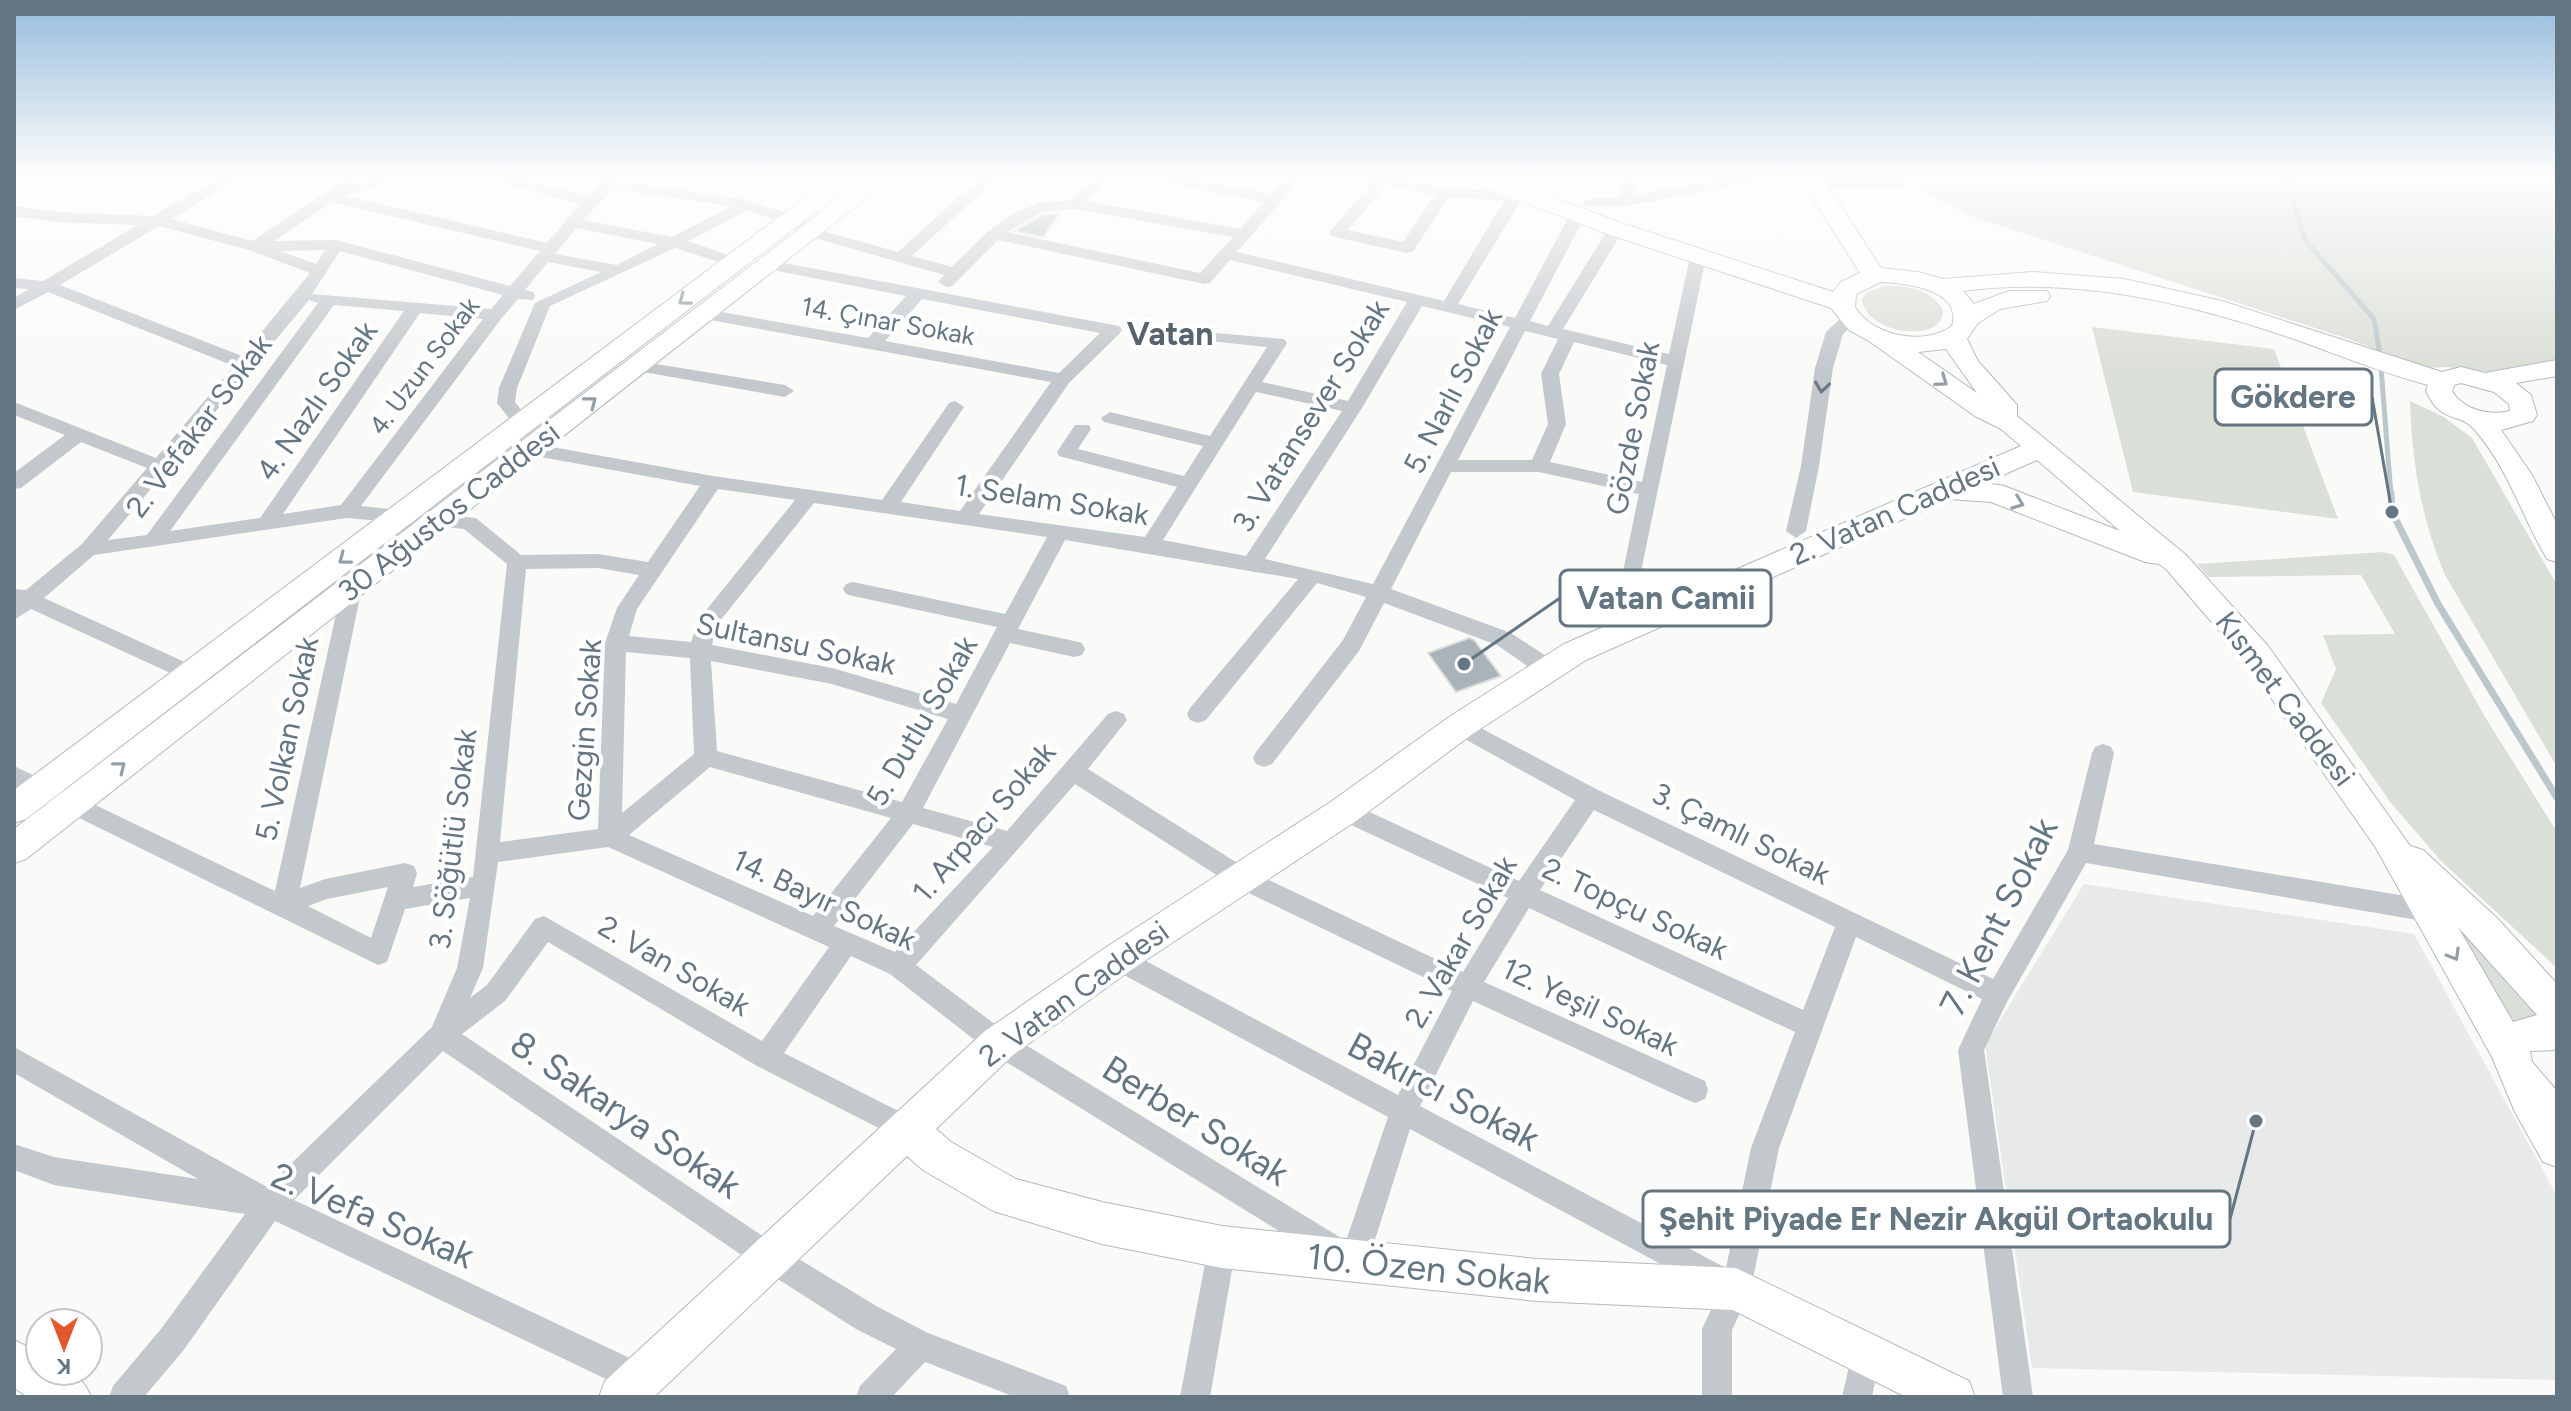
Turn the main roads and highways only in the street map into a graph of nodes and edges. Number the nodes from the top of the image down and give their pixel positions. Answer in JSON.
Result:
{"nodes":[{"id":1,"x":772,"y":241,"type":"edge"},
{"id":2,"x":787,"y":241,"type":"edge"},
{"id":3,"x":1651,"y":241,"type":"edge"},
{"id":4,"x":1701,"y":241,"type":"edge"},
{"id":5,"x":1834,"y":241,"type":"edge"},
{"id":6,"x":1939,"y":287,"type":"junction"},
{"id":7,"x":1855,"y":296,"type":"junction"},
{"id":8,"x":1960,"y":328,"type":"junction"},
{"id":9,"x":1879,"y":337,"type":"junction"},
{"id":10,"x":2334,"y":353,"type":"junction"},
{"id":11,"x":2557,"y":368,"type":"edge"},
{"id":12,"x":2489,"y":380,"type":"junction"},
{"id":13,"x":2557,"y":382,"type":"edge"},
{"id":14,"x":2436,"y":388,"type":"junction"},
{"id":15,"x":2504,"y":415,"type":"junction"},
{"id":16,"x":2025,"y":435,"type":"junction"},
{"id":17,"x":526,"y":436,"type":"junction"},
{"id":18,"x":1942,"y":490,"type":"junction"},
{"id":19,"x":2557,"y":507,"type":"edge"},
{"id":20,"x":2557,"y":552,"type":"edge"},
{"id":21,"x":2176,"y":562,"type":"junction"},
{"id":22,"x":1561,"y":660,"type":"junction"},
{"id":23,"x":14,"y":809,"type":"edge"},
{"id":24,"x":2388,"y":838,"type":"junction"},
{"id":25,"x":14,"y":849,"type":"edge"},
{"id":26,"x":2557,"y":1011,"type":"edge"},
{"id":27,"x":2557,"y":1033,"type":"edge"},
{"id":28,"x":2514,"y":1066,"type":"junction"},
{"id":29,"x":2557,"y":1115,"type":"edge"},
{"id":30,"x":906,"y":1129,"type":"junction"},
{"id":31,"x":2557,"y":1148,"type":"edge"},
{"id":32,"x":14,"y":1362,"type":"edge"},
{"id":33,"x":631,"y":1388,"type":"edge"},
{"id":34,"x":69,"y":1397,"type":"edge"},
{"id":35,"x":1953,"y":1397,"type":"edge"}],
"edges":[{"from":1,"to":17,"type":"main road","name":"30 Ağustos Caddesi","one_way":true},
{"from":17,"to":2,"type":"main road","name":"30 Ağustos Caddesi","one_way":true},
{"from":3,"to":7,"type":"main road"},
{"from":4,"to":7,"type":"main road"},
{"from":5,"to":7,"type":"main road"},
{"from":6,"to":7,"type":"main road"},
{"from":6,"to":8,"type":"main road"},
{"from":6,"to":10,"type":"main road"},
{"from":7,"to":9,"type":"main road"},
{"from":8,"to":9,"type":"main road"},
{"from":8,"to":10,"type":"main road"},
{"from":8,"to":16,"type":"main road"},
{"from":9,"to":16,"type":"main road","one_way":true},
{"from":10,"to":14,"type":"main road"},
{"from":11,"to":12,"type":"main road"},
{"from":12,"to":14,"type":"main road"},
{"from":12,"to":15,"type":"main road"},
{"from":13,"to":15,"type":"main road"},
{"from":14,"to":15,"type":"main road"},
{"from":15,"to":19,"type":"main road"},
{"from":15,"to":20,"type":"main road"},
{"from":16,"to":18,"type":"main road","name":"2. Vatan Caddesi"},
{"from":16,"to":21,"type":"main road","name":"Kısmet Caddesi"},
{"from":16,"to":22,"type":"main road","name":"2. Vatan Caddesi"},
{"from":17,"to":23,"type":"main road","name":"30 Ağustos Caddesi","one_way":true},
{"from":25,"to":17,"type":"main road","name":"30 Ağustos Caddesi","one_way":true},
{"from":18,"to":21,"type":"main road","one_way":true},
{"from":18,"to":22,"type":"main road","name":"2. Vatan Caddesi"},
{"from":21,"to":24,"type":"main road","name":"Kısmet Caddesi"},
{"from":22,"to":30,"type":"main road","name":"2. Vatan Caddesi"},
{"from":24,"to":26,"type":"main road"},
{"from":24,"to":28,"type":"main road","one_way":true},
{"from":27,"to":28,"type":"main road"},
{"from":28,"to":29,"type":"main road"},
{"from":28,"to":31,"type":"main road"},
{"from":30,"to":33,"type":"main road","name":"2. Vatan Caddesi"},
{"from":30,"to":35,"type":"main road","name":"10. Özen Sokak"},
{"from":32,"to":34,"type":"main road"}]}
